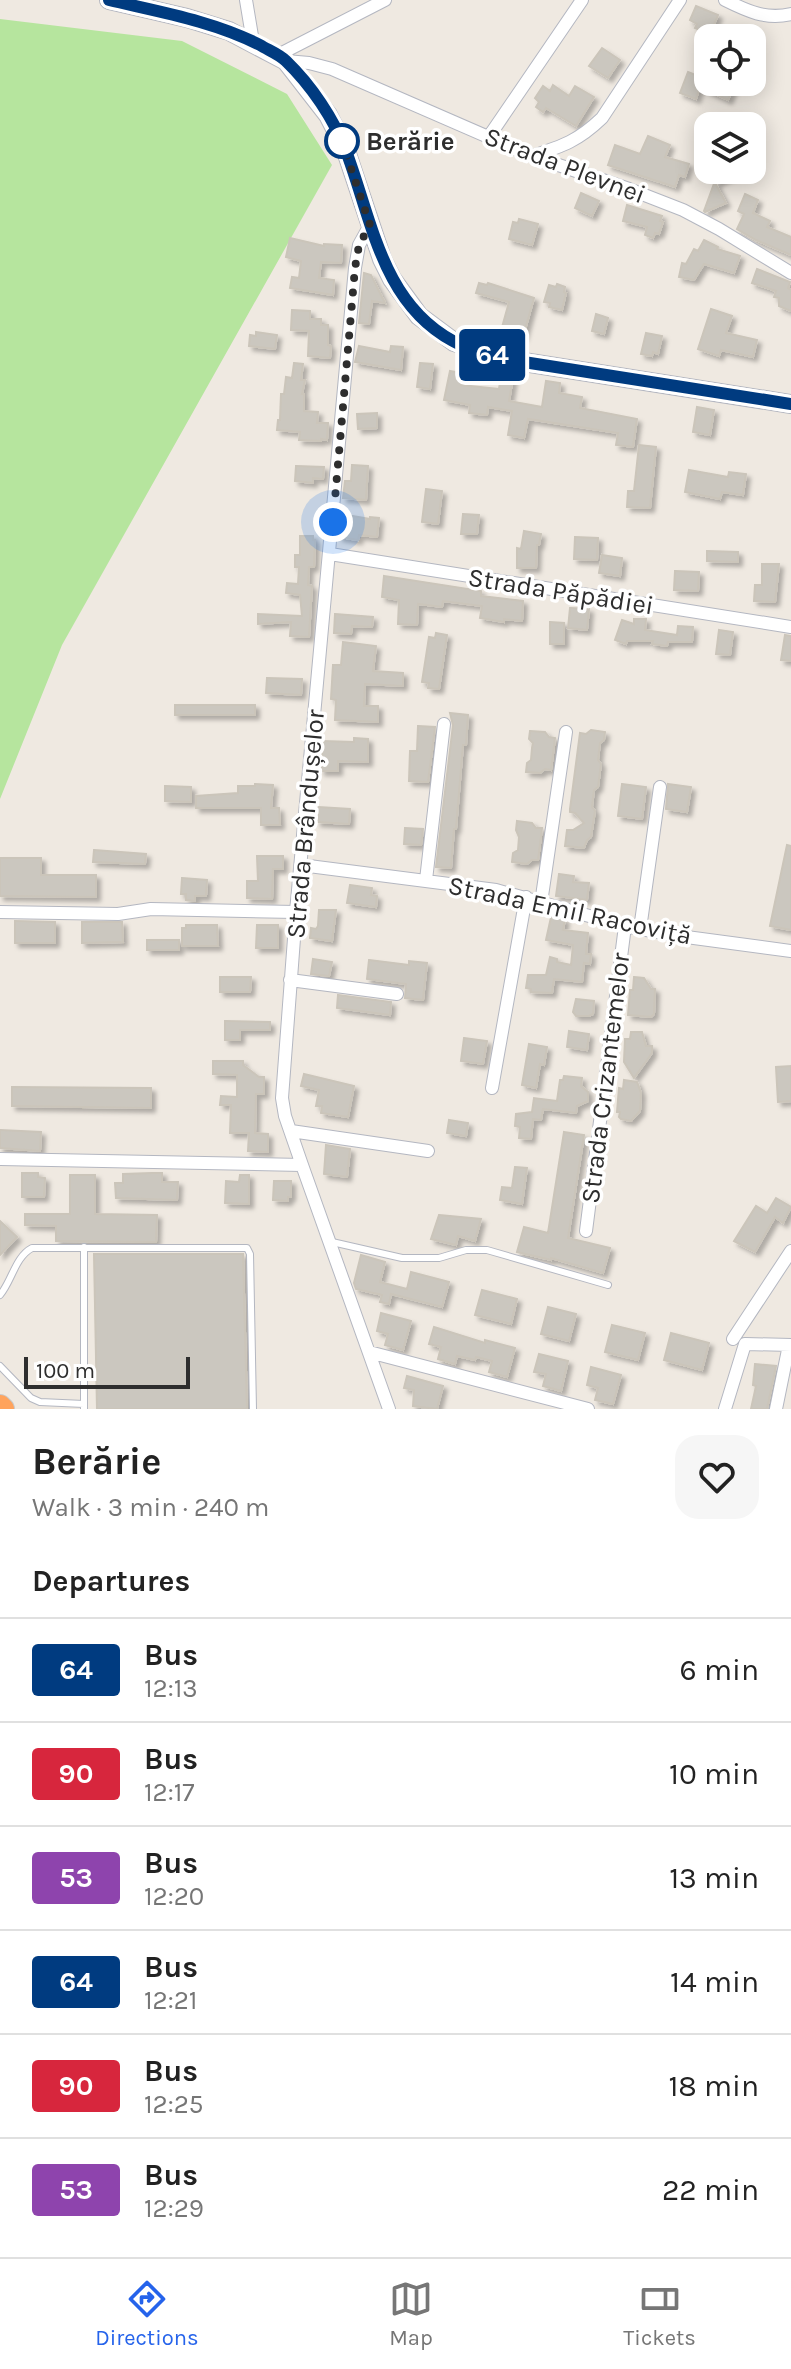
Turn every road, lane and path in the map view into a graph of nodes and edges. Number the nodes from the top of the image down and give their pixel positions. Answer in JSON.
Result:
{"nodes":[{"id":1,"x":109,"y":0,"type":"edge"},
{"id":2,"x":246,"y":0,"type":"edge"},
{"id":3,"x":385,"y":0,"type":"edge"},
{"id":4,"x":582,"y":0,"type":"edge"},
{"id":5,"x":680,"y":0,"type":"edge"},
{"id":6,"x":725,"y":0,"type":"edge"},
{"id":7,"x":791,"y":14,"type":"edge"},
{"id":8,"x":253,"y":42,"type":"junction"},
{"id":9,"x":282,"y":58,"type":"junction"},
{"id":10,"x":488,"y":138,"type":"junction"},
{"id":11,"x":532,"y":156,"type":"junction"},
{"id":12,"x":370,"y":225,"type":"junction"},
{"id":13,"x":791,"y":273,"type":"edge"},
{"id":14,"x":791,"y":404,"type":"edge"},
{"id":15,"x":330,"y":554,"type":"junction"},
{"id":16,"x":791,"y":627,"type":"edge"},
{"id":17,"x":444,"y":724,"type":"dead end"},
{"id":18,"x":566,"y":732,"type":"dead end"},
{"id":19,"x":660,"y":787,"type":"dead end"},
{"id":20,"x":301,"y":865,"type":"junction"},
{"id":21,"x":426,"y":880,"type":"junction"},
{"id":22,"x":526,"y":897,"type":"junction"},
{"id":23,"x":541,"y":903,"type":"junction"},
{"id":24,"x":0,"y":912,"type":"edge"},
{"id":25,"x":296,"y":912,"type":"junction"},
{"id":26,"x":625,"y":926,"type":"junction"},
{"id":27,"x":640,"y":929,"type":"junction"},
{"id":28,"x":791,"y":951,"type":"edge"},
{"id":29,"x":290,"y":980,"type":"junction"},
{"id":30,"x":397,"y":994,"type":"dead end"},
{"id":31,"x":492,"y":1088,"type":"dead end"},
{"id":32,"x":291,"y":1131,"type":"junction"},
{"id":33,"x":428,"y":1151,"type":"dead end"},
{"id":34,"x":0,"y":1159,"type":"edge"},
{"id":35,"x":302,"y":1165,"type":"junction"},
{"id":36,"x":586,"y":1231,"type":"dead end"},
{"id":37,"x":329,"y":1242,"type":"junction"},
{"id":38,"x":84,"y":1247,"type":"junction"},
{"id":39,"x":791,"y":1251,"type":"edge"},
{"id":40,"x":608,"y":1285,"type":"dead end"},
{"id":41,"x":0,"y":1295,"type":"edge"},
{"id":42,"x":739,"y":1342,"type":"junction"},
{"id":43,"x":790,"y":1345,"type":"edge"},
{"id":44,"x":369,"y":1352,"type":"junction"},
{"id":45,"x":0,"y":1366,"type":"edge"},
{"id":46,"x":84,"y":1406,"type":"edge"},
{"id":47,"x":253,"y":1409,"type":"edge"},
{"id":48,"x":389,"y":1409,"type":"edge"},
{"id":49,"x":588,"y":1409,"type":"edge"},
{"id":50,"x":725,"y":1409,"type":"edge"},
{"id":51,"x":776,"y":1409,"type":"edge"}],
"edges":[{"from":1,"to":8,"type":"street"},
{"from":2,"to":8,"type":"street"},
{"from":3,"to":9,"type":"street"},
{"from":4,"to":10,"type":"street"},
{"from":5,"to":11,"type":"street"},
{"from":6,"to":7,"type":"street"},
{"from":8,"to":9,"type":"street"},
{"from":9,"to":10,"type":"street","name":"Strada Plevnei"},
{"from":9,"to":12,"type":"street"},
{"from":10,"to":11,"type":"street","name":"Strada Plevnei"},
{"from":11,"to":13,"type":"street","name":"Strada Plevnei"},
{"from":12,"to":14,"type":"street"},
{"from":12,"to":15,"type":"street","name":"Strada Brândușelor"},
{"from":15,"to":16,"type":"street","name":"Strada Păpădiei"},
{"from":15,"to":20,"type":"street","name":"Strada Brândușelor"},
{"from":17,"to":21,"type":"street"},
{"from":18,"to":23,"type":"street"},
{"from":19,"to":27,"type":"street"},
{"from":20,"to":21,"type":"street","name":"Strada Emil Racoviță"},
{"from":20,"to":25,"type":"street","name":"Strada Brândușelor"},
{"from":21,"to":22,"type":"street","name":"Strada Emil Racoviță"},
{"from":22,"to":23,"type":"street","name":"Strada Emil Racoviță"},
{"from":22,"to":31,"type":"street"},
{"from":23,"to":26,"type":"street","name":"Strada Emil Racoviță"},
{"from":24,"to":25,"type":"street"},
{"from":25,"to":29,"type":"street","name":"Strada Brândușelor"},
{"from":26,"to":27,"type":"street","name":"Strada Emil Racoviță"},
{"from":26,"to":36,"type":"street","name":"Strada Crizantemelor"},
{"from":27,"to":28,"type":"street","name":"Strada Emil Racoviță"},
{"from":29,"to":30,"type":"street"},
{"from":29,"to":32,"type":"street","name":"Strada Brândușelor"},
{"from":32,"to":33,"type":"street"},
{"from":32,"to":35,"type":"street","name":"Strada Brândușelor"},
{"from":34,"to":35,"type":"street"},
{"from":35,"to":37,"type":"street","name":"Strada Brândușelor"},
{"from":37,"to":40,"type":"lane"},
{"from":37,"to":44,"type":"street","name":"Strada Brândușelor"},
{"from":38,"to":41,"type":"lane"},
{"from":38,"to":46,"type":"lane"},
{"from":38,"to":47,"type":"lane"},
{"from":39,"to":42,"type":"street"},
{"from":42,"to":43,"type":"street"},
{"from":42,"to":50,"type":"street"},
{"from":43,"to":51,"type":"street"},
{"from":44,"to":48,"type":"street","name":"Strada Brândușelor"},
{"from":44,"to":49,"type":"street"},
{"from":45,"to":46,"type":"lane"}]}
